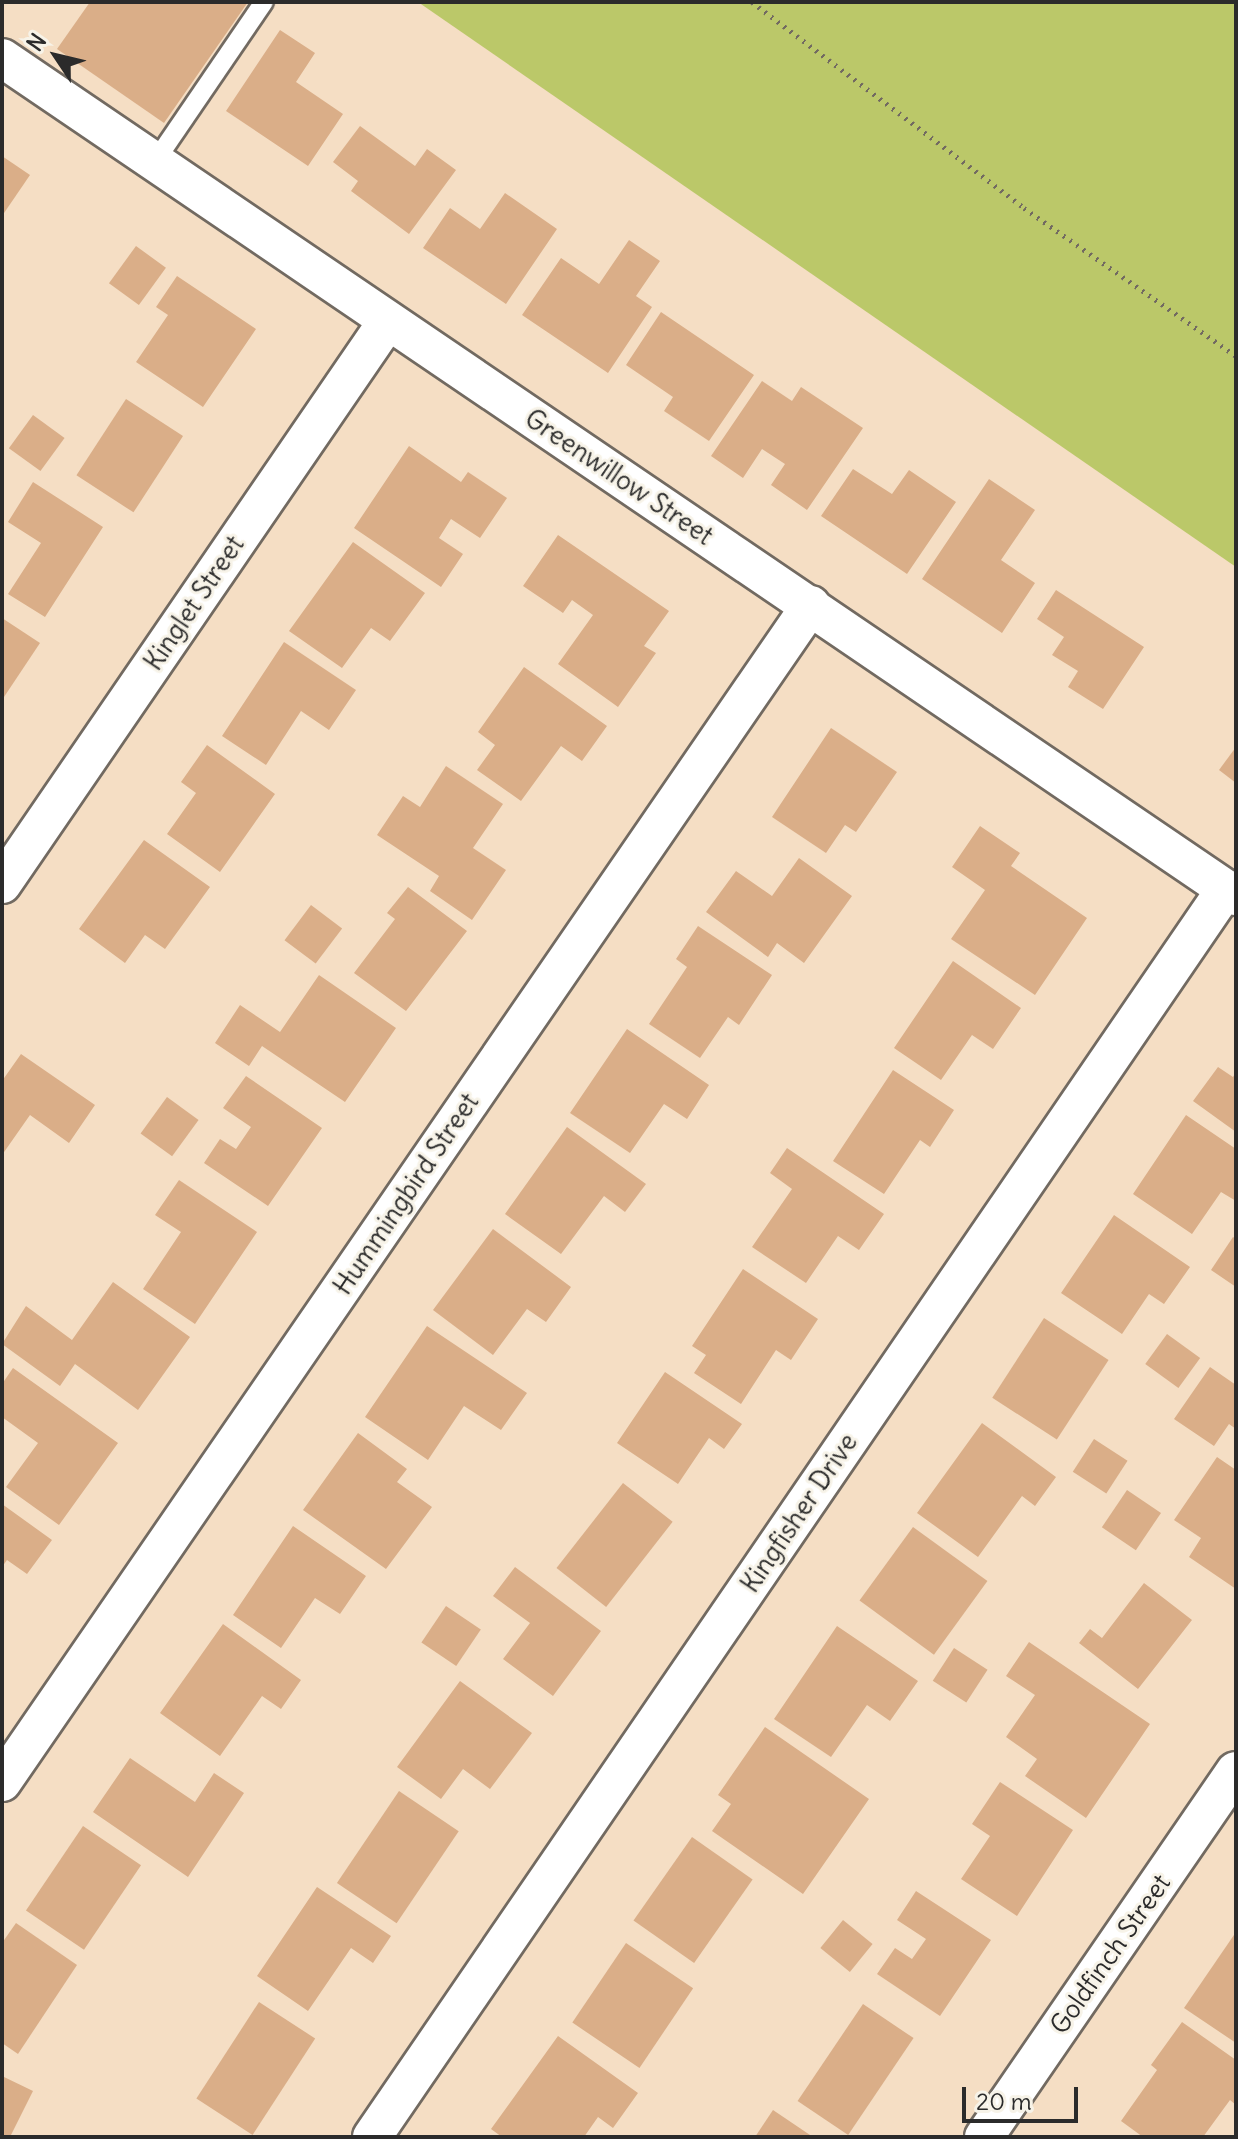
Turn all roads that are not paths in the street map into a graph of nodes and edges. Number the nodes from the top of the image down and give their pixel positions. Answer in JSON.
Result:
{"nodes":[{"id":1,"x":264,"y":2,"type":"edge"},
{"id":2,"x":2,"y":58,"type":"edge"},
{"id":3,"x":154,"y":163,"type":"junction"},
{"id":4,"x":387,"y":322,"type":"junction"},
{"id":5,"x":811,"y":605,"type":"junction"},
{"id":6,"x":2,"y":884,"type":"edge"},
{"id":7,"x":1231,"y":892,"type":"edge"},
{"id":8,"x":1236,"y":1771,"type":"edge"},
{"id":9,"x":2,"y":1782,"type":"edge"},
{"id":10,"x":372,"y":2137,"type":"edge"},
{"id":11,"x":984,"y":2137,"type":"edge"}],
"edges":[{"from":1,"to":3,"type":"lane"},
{"from":2,"to":3,"type":"street","name":"Greenwillow Street"},
{"from":3,"to":4,"type":"street","name":"Greenwillow Street"},
{"from":4,"to":5,"type":"street","name":"Greenwillow Street"},
{"from":4,"to":6,"type":"street","name":"Kinglet Street"},
{"from":5,"to":7,"type":"street","name":"Greenwillow Street"},
{"from":5,"to":9,"type":"street","name":"Hummingbird Street"},
{"from":7,"to":10,"type":"street","name":"Kingfisher Drive"},
{"from":8,"to":11,"type":"street","name":"Goldfinch Street"}]}
